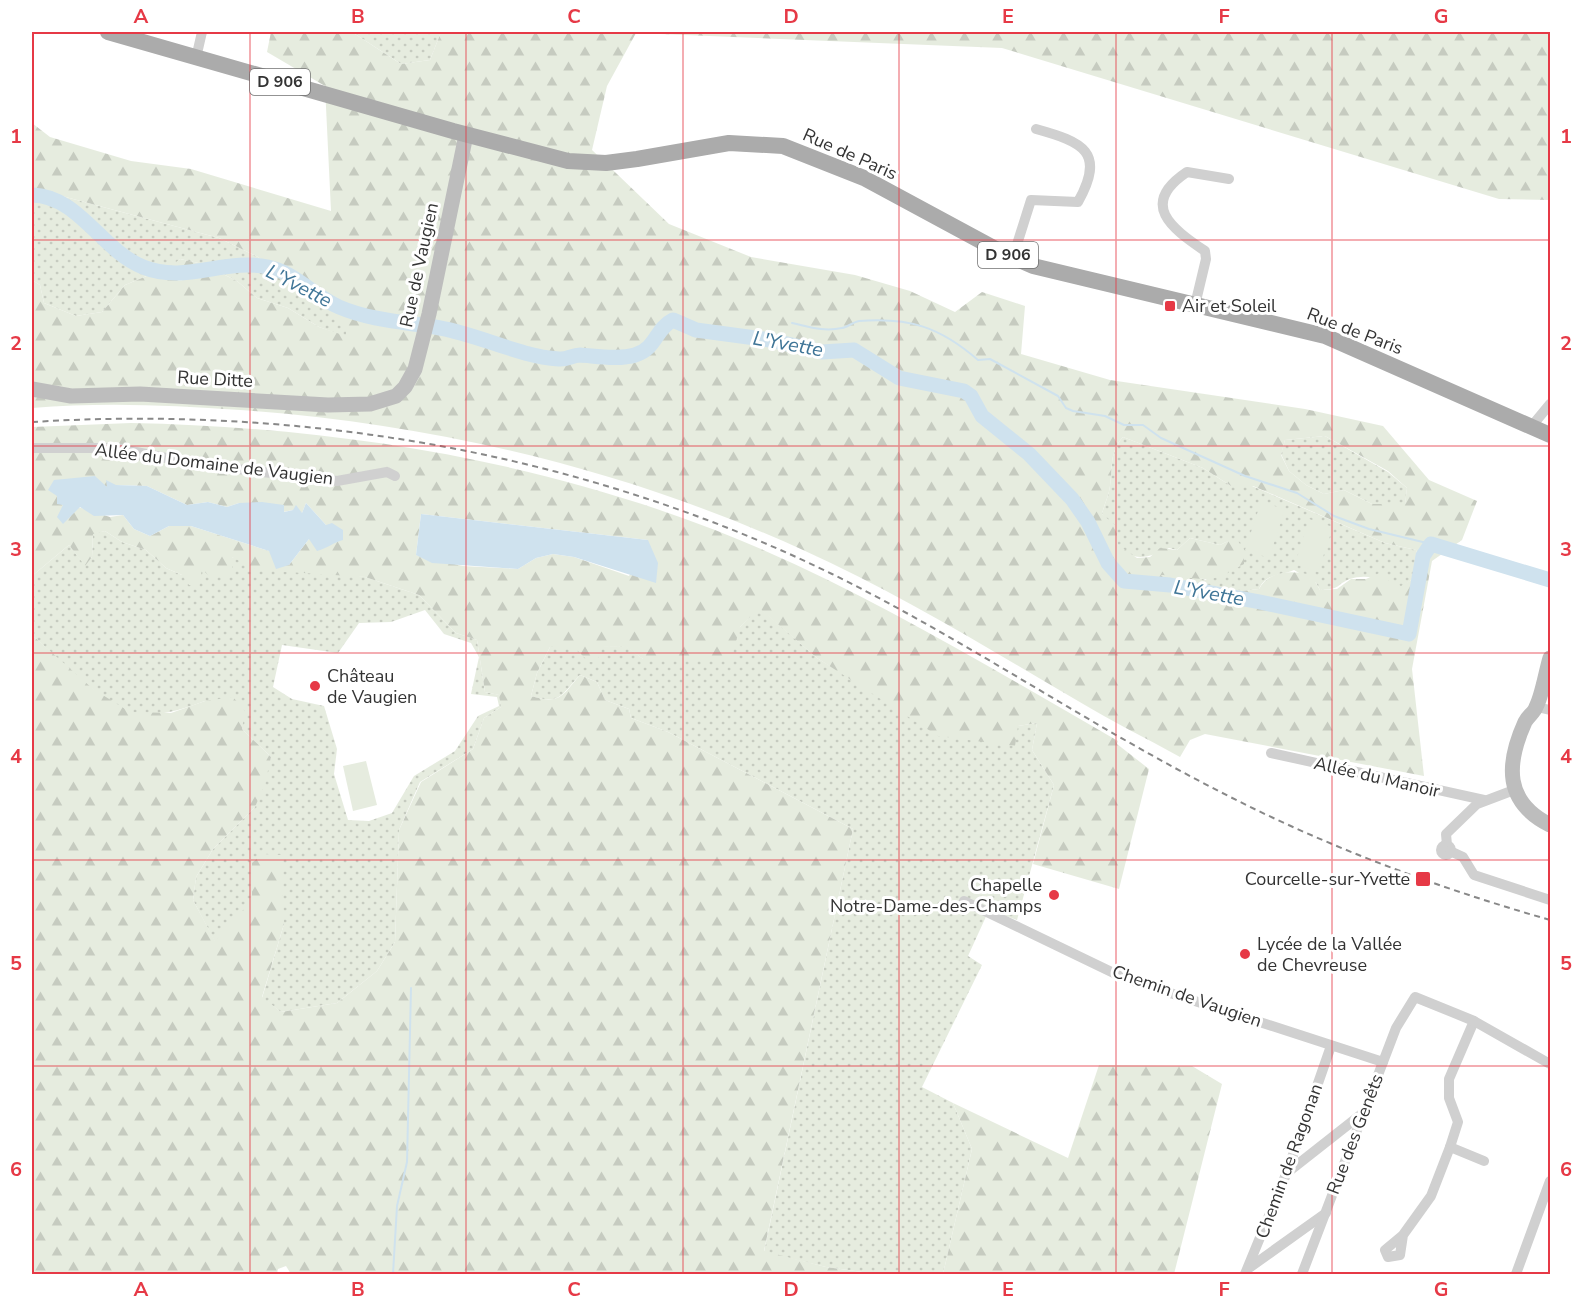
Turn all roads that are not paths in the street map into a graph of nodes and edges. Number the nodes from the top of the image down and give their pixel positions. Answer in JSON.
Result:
{"nodes":[{"id":1,"x":108,"y":32,"type":"edge"},
{"id":2,"x":202,"y":32,"type":"edge"},
{"id":3,"x":196,"y":58,"type":"junction"},
{"id":4,"x":1036,"y":129,"type":"dead end"},
{"id":5,"x":466,"y":135,"type":"junction"},
{"id":6,"x":1229,"y":178,"type":"dead end"},
{"id":7,"x":1013,"y":257,"type":"junction"},
{"id":8,"x":1195,"y":305,"type":"junction"},
{"id":9,"x":32,"y":389,"type":"edge"},
{"id":10,"x":396,"y":396,"type":"joint"},
{"id":11,"x":1551,"y":404,"type":"edge"},
{"id":12,"x":1531,"y":427,"type":"junction"},
{"id":13,"x":1551,"y":435,"type":"edge"},
{"id":14,"x":32,"y":448,"type":"edge"},
{"id":15,"x":395,"y":476,"type":"dead end"},
{"id":16,"x":1551,"y":657,"type":"edge"},
{"id":17,"x":1544,"y":708,"type":"edge"},
{"id":18,"x":1271,"y":753,"type":"dead end"},
{"id":19,"x":1514,"y":790,"type":"junction"},
{"id":20,"x":1484,"y":800,"type":"junction"},
{"id":21,"x":1551,"y":825,"type":"edge"},
{"id":22,"x":1551,"y":900,"type":"edge"},
{"id":23,"x":964,"y":901,"type":"dead end"},
{"id":24,"x":1474,"y":1021,"type":"junction"},
{"id":25,"x":1331,"y":1046,"type":"junction"},
{"id":26,"x":1383,"y":1062,"type":"junction"},
{"id":27,"x":1551,"y":1064,"type":"edge"},
{"id":28,"x":1364,"y":1113,"type":"junction"},
{"id":29,"x":1450,"y":1147,"type":"junction"},
{"id":30,"x":1484,"y":1161,"type":"dead end"},
{"id":31,"x":1287,"y":1172,"type":"junction"},
{"id":32,"x":1551,"y":1181,"type":"edge"},
{"id":33,"x":1326,"y":1213,"type":"junction"},
{"id":34,"x":1403,"y":1235,"type":"dead end"},
{"id":35,"x":1247,"y":1271,"type":"edge"},
{"id":36,"x":1302,"y":1275,"type":"edge"},
{"id":37,"x":1516,"y":1275,"type":"edge"}],
"edges":[{"from":1,"to":3,"type":"main road","name":"Rue de Paris","number":"D 906"},
{"from":2,"to":3,"type":"street"},
{"from":3,"to":5,"type":"main road","name":"Rue de Paris","number":"D 906"},
{"from":4,"to":7,"type":"street"},
{"from":5,"to":7,"type":"main road","name":"Rue de Paris","number":"D 906"},
{"from":5,"to":10,"type":"street","name":"Rue de Vaugien"},
{"from":6,"to":8,"type":"street"},
{"from":7,"to":8,"type":"main road","name":"Rue de Paris","number":"D 906"},
{"from":8,"to":12,"type":"main road","name":"Rue de Paris","number":"D 906"},
{"from":9,"to":10,"type":"street","name":"Rue Ditte"},
{"from":11,"to":12,"type":"street"},
{"from":12,"to":13,"type":"main road","name":"Rue de Paris","number":"D 906"},
{"from":14,"to":15,"type":"street","name":"Allée du Domaine de Vaugien"},
{"from":16,"to":17,"type":"street"},
{"from":17,"to":19,"type":"street"},
{"from":18,"to":20,"type":"street","name":"Allée du Manoir"},
{"from":19,"to":20,"type":"street"},
{"from":19,"to":21,"type":"street"},
{"from":20,"to":22,"type":"street"},
{"from":23,"to":25,"type":"street","name":"Chemin de Vaugien"},
{"from":24,"to":26,"type":"street","name":"Rue des Genêts"},
{"from":24,"to":27,"type":"street"},
{"from":24,"to":29,"type":"street"},
{"from":25,"to":26,"type":"street","name":"Chemin de Vaugien"},
{"from":25,"to":31,"type":"street","name":"Chemin de Ragonan"},
{"from":26,"to":28,"type":"street","name":"Rue des Genêts"},
{"from":28,"to":31,"type":"street"},
{"from":28,"to":33,"type":"street","name":"Rue des Genêts"},
{"from":29,"to":30,"type":"street"},
{"from":29,"to":34,"type":"street"},
{"from":31,"to":35,"type":"street","name":"Chemin de Ragonan"},
{"from":32,"to":37,"type":"street"},
{"from":33,"to":35,"type":"street"},
{"from":33,"to":36,"type":"street","name":"Rue des Genêts"}]}
